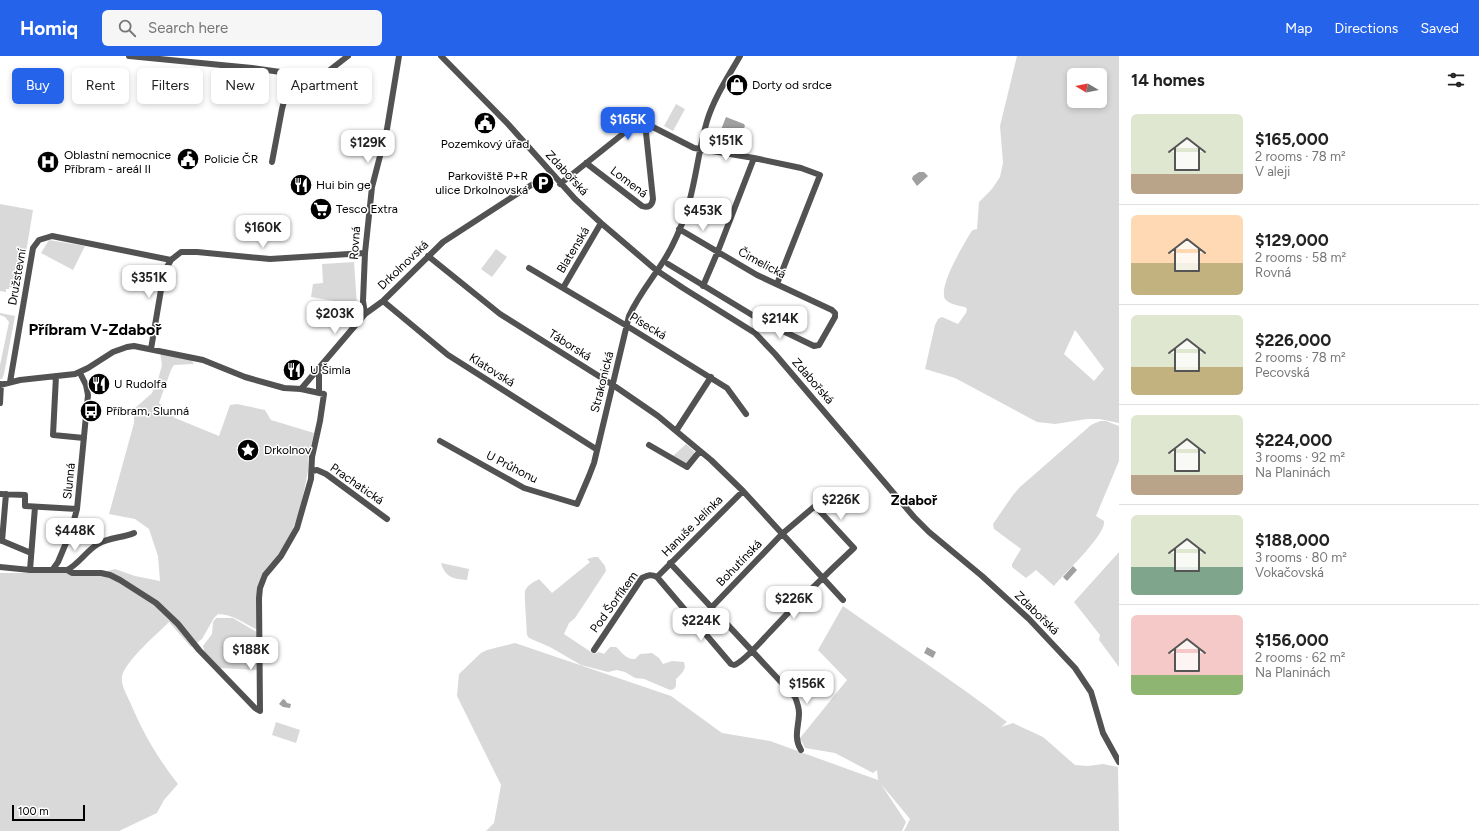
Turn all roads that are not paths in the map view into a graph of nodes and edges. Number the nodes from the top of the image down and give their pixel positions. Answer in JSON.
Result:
{"nodes":[{"id":1,"x":129,"y":56,"type":"edge"},
{"id":2,"x":348,"y":56,"type":"edge"},
{"id":3,"x":399,"y":56,"type":"edge"},
{"id":4,"x":441,"y":56,"type":"edge"},
{"id":5,"x":740,"y":56,"type":"edge"},
{"id":6,"x":333,"y":68,"type":"edge"},
{"id":7,"x":277,"y":72,"type":"edge"},
{"id":8,"x":283,"y":104,"type":"edge"},
{"id":9,"x":644,"y":123,"type":"junction"},
{"id":10,"x":701,"y":150,"type":"junction"},
{"id":11,"x":754,"y":158,"type":"junction"},
{"id":12,"x":272,"y":162,"type":"dead end"},
{"id":13,"x":586,"y":163,"type":"junction"},
{"id":14,"x":551,"y":173,"type":"junction"},
{"id":15,"x":560,"y":184,"type":"junction"},
{"id":16,"x":602,"y":223,"type":"junction"},
{"id":17,"x":679,"y":229,"type":"junction"},
{"id":18,"x":718,"y":251,"type":"junction"},
{"id":19,"x":365,"y":253,"type":"junction"},
{"id":20,"x":428,"y":256,"type":"junction"},
{"id":21,"x":171,"y":260,"type":"junction"},
{"id":22,"x":668,"y":264,"type":"dead end"},
{"id":23,"x":529,"y":268,"type":"dead end"},
{"id":24,"x":656,"y":270,"type":"junction"},
{"id":25,"x":777,"y":284,"type":"junction"},
{"id":26,"x":703,"y":286,"type":"junction"},
{"id":27,"x":563,"y":288,"type":"junction"},
{"id":28,"x":383,"y":301,"type":"junction"},
{"id":29,"x":835,"y":313,"type":"joint"},
{"id":30,"x":365,"y":314,"type":"junction"},
{"id":31,"x":627,"y":326,"type":"junction"},
{"id":32,"x":151,"y":348,"type":"junction"},
{"id":33,"x":319,"y":368,"type":"junction"},
{"id":34,"x":80,"y":373,"type":"junction"},
{"id":35,"x":56,"y":376,"type":"junction"},
{"id":36,"x":711,"y":377,"type":"junction"},
{"id":37,"x":10,"y":382,"type":"junction"},
{"id":38,"x":1,"y":385,"type":"edge"},
{"id":39,"x":613,"y":385,"type":"junction"},
{"id":40,"x":301,"y":389,"type":"junction"},
{"id":41,"x":322,"y":394,"type":"junction"},
{"id":42,"x":0,"y":403,"type":"edge"},
{"id":43,"x":746,"y":414,"type":"dead end"},
{"id":44,"x":676,"y":430,"type":"junction"},
{"id":45,"x":84,"y":438,"type":"junction"},
{"id":46,"x":440,"y":440,"type":"dead end"},
{"id":47,"x":649,"y":445,"type":"dead end"},
{"id":48,"x":596,"y":449,"type":"junction"},
{"id":49,"x":700,"y":451,"type":"junction"},
{"id":50,"x":312,"y":471,"type":"junction"},
{"id":51,"x":743,"y":491,"type":"junction"},
{"id":52,"x":3,"y":494,"type":"edge"},
{"id":53,"x":577,"y":504,"type":"joint"},
{"id":54,"x":35,"y":507,"type":"junction"},
{"id":55,"x":77,"y":509,"type":"junction"},
{"id":56,"x":387,"y":519,"type":"dead end"},
{"id":57,"x":134,"y":533,"type":"dead end"},
{"id":58,"x":782,"y":534,"type":"junction"},
{"id":59,"x":1,"y":540,"type":"edge"},
{"id":60,"x":31,"y":553,"type":"junction"},
{"id":61,"x":670,"y":563,"type":"junction"},
{"id":62,"x":0,"y":567,"type":"edge"},
{"id":63,"x":53,"y":569,"type":"junction"},
{"id":64,"x":30,"y":570,"type":"junction"},
{"id":65,"x":66,"y":570,"type":"junction"},
{"id":66,"x":657,"y":576,"type":"junction"},
{"id":67,"x":822,"y":578,"type":"junction"},
{"id":68,"x":843,"y":600,"type":"dead end"},
{"id":69,"x":711,"y":608,"type":"junction"},
{"id":70,"x":594,"y":650,"type":"dead end"},
{"id":71,"x":752,"y":650,"type":"junction"},
{"id":72,"x":801,"y":750,"type":"dead end"},
{"id":73,"x":1119,"y":762,"type":"edge"}],
"edges":[{"from":1,"to":7,"type":"street"},
{"from":2,"to":6,"type":"street"},
{"from":3,"to":19,"type":"street","name":"Rovná"},
{"from":4,"to":14,"type":"street","name":"Zdabořská"},
{"from":5,"to":10,"type":"street","name":"Strakonická"},
{"from":8,"to":12,"type":"street"},
{"from":9,"to":10,"type":"street"},
{"from":9,"to":13,"type":"street"},
{"from":9,"to":13,"type":"street","name":"Lomená"},
{"from":10,"to":11,"type":"street"},
{"from":10,"to":17,"type":"street","name":"Strakonická"},
{"from":11,"to":18,"type":"street"},
{"from":11,"to":25,"type":"street"},
{"from":13,"to":15,"type":"street"},
{"from":14,"to":15,"type":"street","name":"Zdabořská"},
{"from":14,"to":20,"type":"street","name":"Drkolnovská"},
{"from":15,"to":16,"type":"street","name":"Zdabořská"},
{"from":16,"to":24,"type":"street","name":"Zdabořská"},
{"from":16,"to":27,"type":"street","name":"Blatenská"},
{"from":17,"to":18,"type":"street","name":"Čimelická"},
{"from":17,"to":24,"type":"street","name":"Strakonická"},
{"from":18,"to":25,"type":"street","name":"Čimelická"},
{"from":18,"to":26,"type":"street"},
{"from":19,"to":21,"type":"street"},
{"from":19,"to":30,"type":"street","name":"Rovná"},
{"from":20,"to":28,"type":"street","name":"Drkolnovská"},
{"from":20,"to":39,"type":"street","name":"Táborská"},
{"from":21,"to":32,"type":"street"},
{"from":21,"to":37,"type":"street","name":"Družstevní"},
{"from":22,"to":26,"type":"street","name":"Zdabořská"},
{"from":23,"to":27,"type":"street","name":"Písecká"},
{"from":24,"to":31,"type":"street","name":"Strakonická"},
{"from":24,"to":73,"type":"street","name":"Zdabořská"},
{"from":25,"to":29,"type":"street","name":"Čimelická"},
{"from":26,"to":29,"type":"street","name":"Zdabořská"},
{"from":27,"to":31,"type":"street","name":"Písecká"},
{"from":28,"to":30,"type":"street","name":"Drkolnovská"},
{"from":28,"to":48,"type":"street","name":"Klatovská"},
{"from":30,"to":33,"type":"street","name":"Drkolnovská"},
{"from":31,"to":36,"type":"street","name":"Písecká"},
{"from":31,"to":39,"type":"street","name":"Strakonická"},
{"from":32,"to":34,"type":"street"},
{"from":32,"to":40,"type":"street"},
{"from":33,"to":40,"type":"street","name":"Drkolnovská"},
{"from":33,"to":41,"type":"street"},
{"from":34,"to":35,"type":"street"},
{"from":34,"to":45,"type":"street","name":"Slunná"},
{"from":35,"to":37,"type":"street"},
{"from":35,"to":45,"type":"street"},
{"from":36,"to":43,"type":"street","name":"Písecká"},
{"from":36,"to":44,"type":"street"},
{"from":37,"to":38,"type":"street"},
{"from":38,"to":42,"type":"street"},
{"from":39,"to":44,"type":"street","name":"Táborská"},
{"from":39,"to":48,"type":"street","name":"Strakonická"},
{"from":40,"to":41,"type":"street"},
{"from":41,"to":50,"type":"street"},
{"from":44,"to":49,"type":"street","name":"Táborská"},
{"from":45,"to":55,"type":"street","name":"Slunná"},
{"from":46,"to":53,"type":"street","name":"U Průhonu"},
{"from":47,"to":49,"type":"street"},
{"from":48,"to":53,"type":"street","name":"Strakonická"},
{"from":49,"to":51,"type":"street","name":"Táborská"},
{"from":50,"to":56,"type":"street","name":"Prachatická"},
{"from":50,"to":65,"type":"street"},
{"from":51,"to":58,"type":"street","name":"Táborská"},
{"from":51,"to":61,"type":"street","name":"Hanuše Jelínka"},
{"from":52,"to":54,"type":"street"},
{"from":52,"to":59,"type":"street"},
{"from":54,"to":55,"type":"street"},
{"from":54,"to":60,"type":"street"},
{"from":55,"to":63,"type":"street","name":"Slunná"},
{"from":57,"to":65,"type":"street"},
{"from":58,"to":67,"type":"street","name":"Táborská"},
{"from":58,"to":67,"type":"street"},
{"from":58,"to":69,"type":"street","name":"Bohutínská"},
{"from":59,"to":60,"type":"street"},
{"from":60,"to":64,"type":"street"},
{"from":61,"to":66,"type":"street","name":"Hanuše Jelínka"},
{"from":61,"to":69,"type":"street"},
{"from":62,"to":64,"type":"street"},
{"from":63,"to":64,"type":"street"},
{"from":63,"to":65,"type":"street"},
{"from":66,"to":70,"type":"street","name":"Pod Šorfíkem"},
{"from":66,"to":71,"type":"street"},
{"from":67,"to":68,"type":"street","name":"Táborská"},
{"from":67,"to":71,"type":"street"},
{"from":69,"to":71,"type":"street"},
{"from":71,"to":72,"type":"street"}]}
